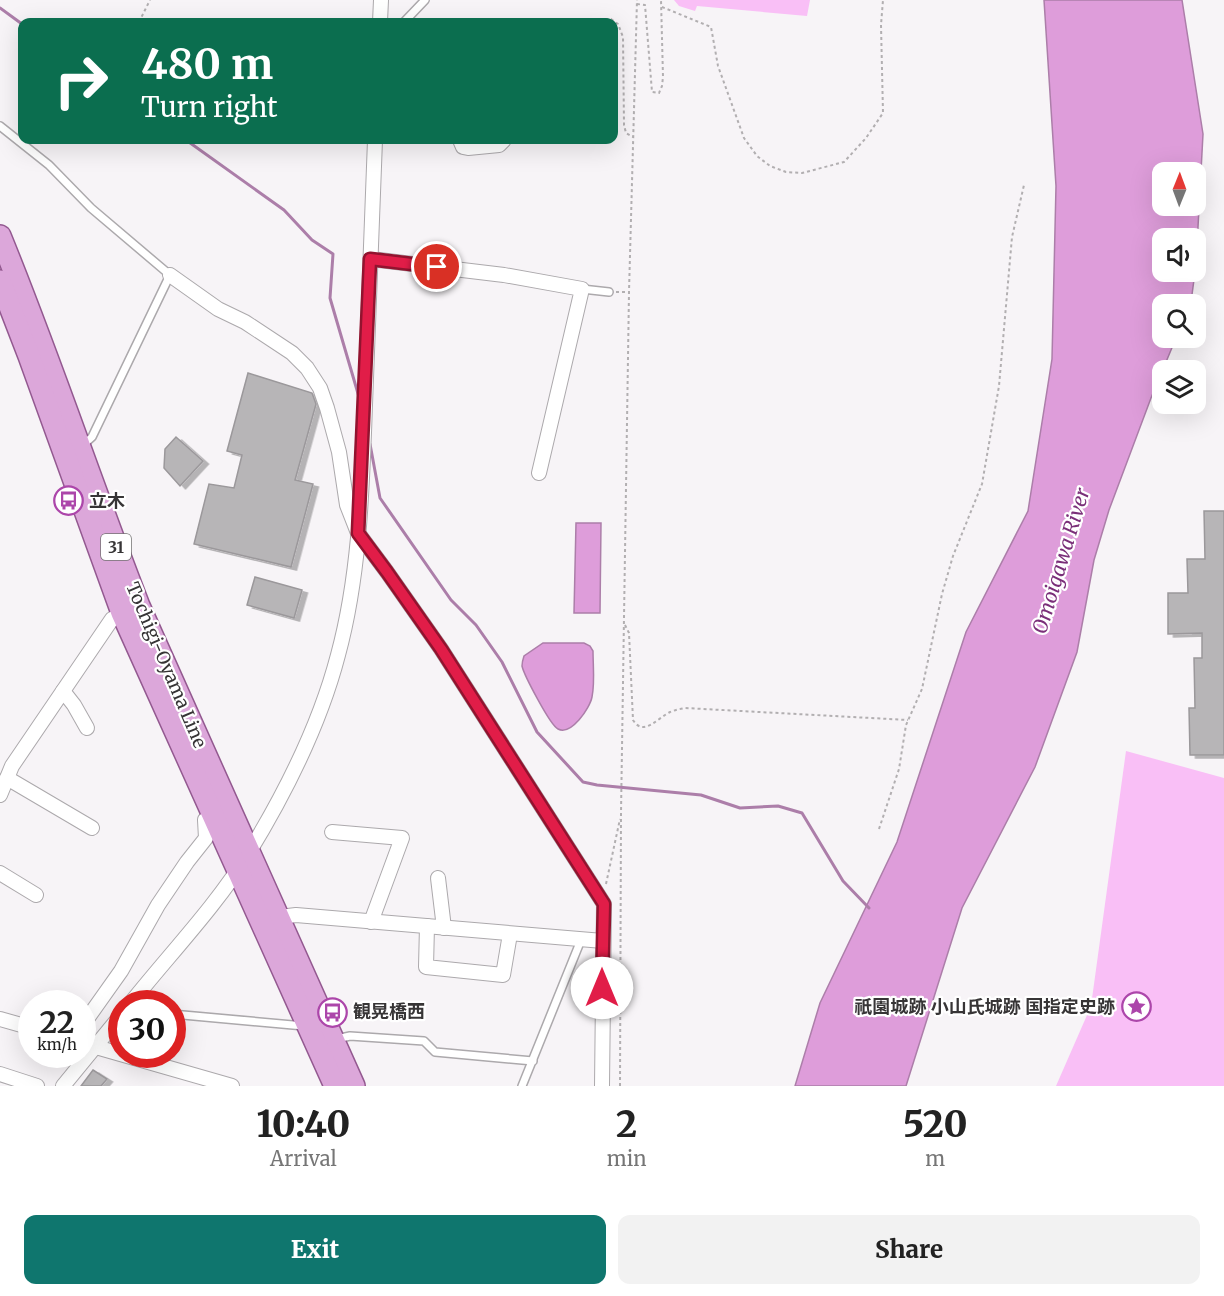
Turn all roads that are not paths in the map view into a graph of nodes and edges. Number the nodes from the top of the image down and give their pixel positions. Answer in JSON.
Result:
{"nodes":[{"id":1,"x":381,"y":0,"type":"edge"},
{"id":2,"x":425,"y":0,"type":"edge"},
{"id":3,"x":380,"y":18,"type":"edge"},
{"id":4,"x":408,"y":18,"type":"edge"},
{"id":5,"x":0,"y":126,"type":"edge"},
{"id":6,"x":18,"y":140,"type":"edge"},
{"id":7,"x":23,"y":144,"type":"edge"},
{"id":8,"x":375,"y":144,"type":"edge"},
{"id":9,"x":462,"y":144,"type":"edge"},
{"id":10,"x":500,"y":144,"type":"edge"},
{"id":11,"x":0,"y":236,"type":"edge"},
{"id":12,"x":370,"y":259,"type":"junction"},
{"id":13,"x":170,"y":275,"type":"junction"},
{"id":14,"x":0,"y":281,"type":"edge"},
{"id":15,"x":582,"y":289,"type":"junction"},
{"id":16,"x":609,"y":292,"type":"road end"},
{"id":17,"x":9,"y":322,"type":"edge"},
{"id":18,"x":73,"y":451,"type":"junction"},
{"id":19,"x":539,"y":473,"type":"dead end"},
{"id":20,"x":358,"y":533,"type":"junction"},
{"id":21,"x":130,"y":610,"type":"junction"},
{"id":22,"x":63,"y":691,"type":"junction"},
{"id":23,"x":87,"y":728,"type":"dead end"},
{"id":24,"x":7,"y":778,"type":"junction"},
{"id":25,"x":0,"y":795,"type":"edge"},
{"id":26,"x":213,"y":816,"type":"junction"},
{"id":27,"x":92,"y":828,"type":"dead end"},
{"id":28,"x":332,"y":832,"type":"dead end"},
{"id":29,"x":244,"y":861,"type":"junction"},
{"id":30,"x":0,"y":873,"type":"edge"},
{"id":31,"x":438,"y":878,"type":"dead end"},
{"id":32,"x":36,"y":895,"type":"dead end"},
{"id":33,"x":280,"y":917,"type":"junction"},
{"id":34,"x":371,"y":922,"type":"junction"},
{"id":35,"x":427,"y":926,"type":"junction"},
{"id":36,"x":444,"y":928,"type":"junction"},
{"id":37,"x":510,"y":934,"type":"junction"},
{"id":38,"x":581,"y":940,"type":"junction"},
{"id":39,"x":603,"y":941,"type":"junction"},
{"id":40,"x":141,"y":990,"type":"edge"},
{"id":41,"x":96,"y":1006,"type":"edge"},
{"id":42,"x":186,"y":1015,"type":"edge"},
{"id":43,"x":0,"y":1018,"type":"edge"},
{"id":44,"x":18,"y":1024,"type":"edge"},
{"id":45,"x":108,"y":1027,"type":"edge"},
{"id":46,"x":308,"y":1027,"type":"junction"},
{"id":47,"x":96,"y":1038,"type":"edge"},
{"id":48,"x":333,"y":1040,"type":"junction"},
{"id":49,"x":96,"y":1047,"type":"edge"},
{"id":50,"x":533,"y":1060,"type":"junction"},
{"id":51,"x":74,"y":1068,"type":"edge"},
{"id":52,"x":0,"y":1074,"type":"edge"},
{"id":53,"x":37,"y":1086,"type":"edge"},
{"id":54,"x":63,"y":1086,"type":"edge"},
{"id":55,"x":232,"y":1086,"type":"edge"},
{"id":56,"x":335,"y":1086,"type":"edge"},
{"id":57,"x":354,"y":1086,"type":"edge"},
{"id":58,"x":522,"y":1086,"type":"edge"},
{"id":59,"x":602,"y":1086,"type":"edge"}],
"edges":[{"from":1,"to":3,"type":"street"},
{"from":2,"to":4,"type":"lane"},
{"from":5,"to":6,"type":"lane"},
{"from":7,"to":13,"type":"lane"},
{"from":8,"to":12,"type":"street"},
{"from":9,"to":10,"type":"street"},
{"from":11,"to":18,"type":"main road","name":"Tochigi-Oyama Line","number":"31"},
{"from":12,"to":15,"type":"street"},
{"from":12,"to":20,"type":"street"},
{"from":13,"to":18,"type":"lane"},
{"from":13,"to":20,"type":"street"},
{"from":14,"to":17,"type":"main road","name":"Tochigi-Oyama Line","number":"31"},
{"from":15,"to":16,"type":"lane"},
{"from":15,"to":19,"type":"street"},
{"from":17,"to":18,"type":"main road","name":"Tochigi-Oyama Line","number":"31"},
{"from":18,"to":21,"type":"main road","name":"Tochigi-Oyama Line","number":"31"},
{"from":20,"to":29,"type":"street"},
{"from":20,"to":39,"type":"street"},
{"from":21,"to":22,"type":"street"},
{"from":21,"to":26,"type":"main road","name":"Tochigi-Oyama Line","number":"31"},
{"from":21,"to":29,"type":"main road","name":"Tochigi-Oyama Line","number":"31"},
{"from":22,"to":23,"type":"street"},
{"from":22,"to":24,"type":"street"},
{"from":24,"to":25,"type":"street"},
{"from":24,"to":27,"type":"street"},
{"from":26,"to":29,"type":"main road","name":"Tochigi-Oyama Line","number":"31"},
{"from":26,"to":41,"type":"street"},
{"from":28,"to":34,"type":"street"},
{"from":29,"to":33,"type":"main road","name":"Tochigi-Oyama Line","number":"31"},
{"from":29,"to":40,"type":"street"},
{"from":29,"to":46,"type":"main road","name":"Tochigi-Oyama Line","number":"31"},
{"from":30,"to":32,"type":"street"},
{"from":31,"to":36,"type":"street"},
{"from":33,"to":34,"type":"street"},
{"from":33,"to":48,"type":"main road","name":"Tochigi-Oyama Line","number":"31"},
{"from":34,"to":35,"type":"street"},
{"from":35,"to":36,"type":"street"},
{"from":35,"to":37,"type":"street"},
{"from":36,"to":37,"type":"street"},
{"from":37,"to":38,"type":"street"},
{"from":38,"to":39,"type":"street"},
{"from":38,"to":50,"type":"lane"},
{"from":39,"to":59,"type":"street"},
{"from":42,"to":46,"type":"lane"},
{"from":43,"to":44,"type":"street"},
{"from":45,"to":47,"type":"street"},
{"from":46,"to":56,"type":"main road","name":"Tochigi-Oyama Line","number":"31"},
{"from":48,"to":50,"type":"lane"},
{"from":48,"to":57,"type":"main road","name":"Tochigi-Oyama Line","number":"31"},
{"from":49,"to":55,"type":"street"},
{"from":50,"to":58,"type":"lane"},
{"from":51,"to":54,"type":"street"},
{"from":52,"to":53,"type":"street"}]}
